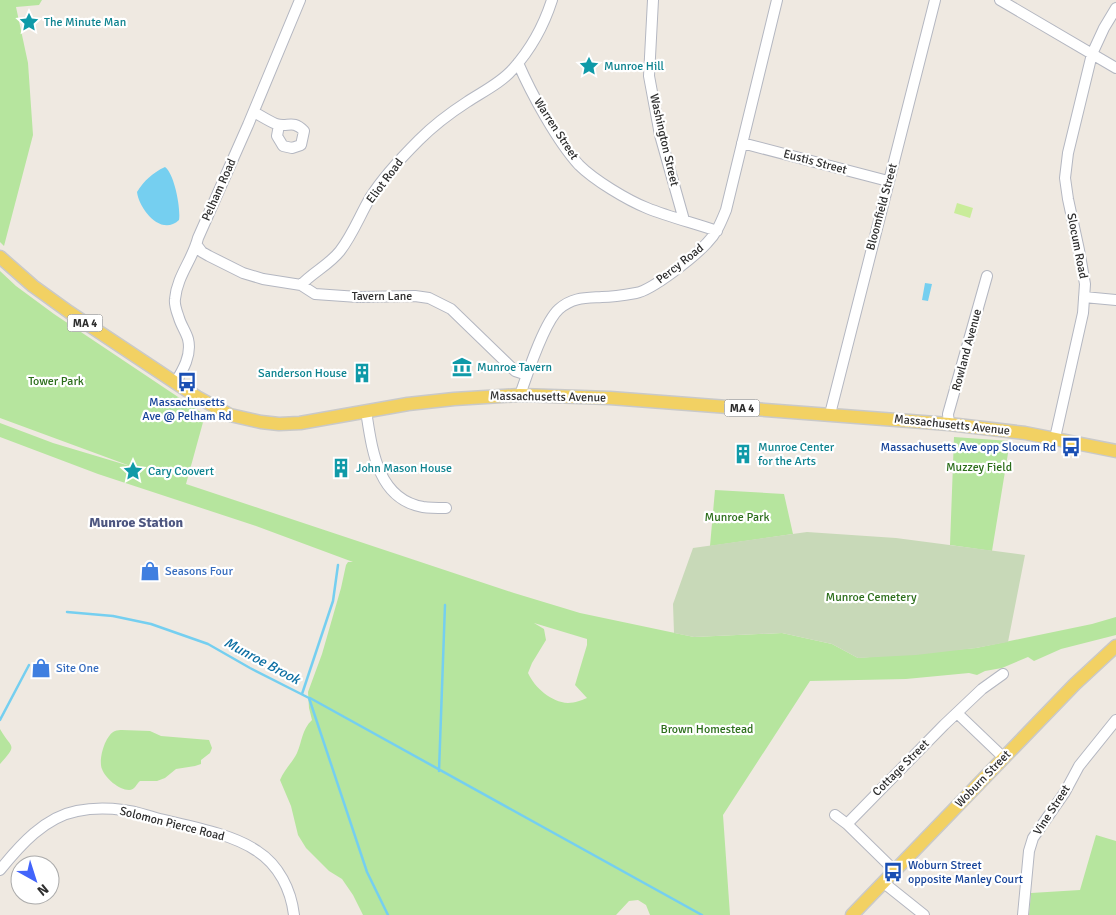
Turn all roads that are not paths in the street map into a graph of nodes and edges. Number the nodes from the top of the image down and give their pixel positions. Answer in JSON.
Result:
{"nodes":[{"id":1,"x":300,"y":0,"type":"edge"},
{"id":2,"x":552,"y":0,"type":"edge"},
{"id":3,"x":653,"y":0,"type":"edge"},
{"id":4,"x":777,"y":0,"type":"edge"},
{"id":5,"x":935,"y":0,"type":"edge"},
{"id":6,"x":1000,"y":0,"type":"edge"},
{"id":7,"x":1116,"y":8,"type":"edge"},
{"id":8,"x":1092,"y":54,"type":"junction"},
{"id":9,"x":518,"y":63,"type":"junction"},
{"id":10,"x":1116,"y":68,"type":"edge"},
{"id":11,"x":254,"y":112,"type":"junction"},
{"id":12,"x":279,"y":125,"type":"dead end"},
{"id":13,"x":742,"y":143,"type":"junction"},
{"id":14,"x":888,"y":181,"type":"junction"},
{"id":15,"x":684,"y":220,"type":"junction"},
{"id":16,"x":716,"y":231,"type":"junction"},
{"id":17,"x":196,"y":244,"type":"junction"},
{"id":18,"x":0,"y":257,"type":"edge"},
{"id":19,"x":987,"y":276,"type":"dead end"},
{"id":20,"x":301,"y":285,"type":"junction"},
{"id":21,"x":1084,"y":297,"type":"junction"},
{"id":22,"x":1116,"y":300,"type":"edge"},
{"id":23,"x":527,"y":375,"type":"junction"},
{"id":24,"x":175,"y":383,"type":"junction"},
{"id":25,"x":520,"y":395,"type":"junction"},
{"id":26,"x":366,"y":411,"type":"junction"},
{"id":27,"x":830,"y":414,"type":"junction"},
{"id":28,"x":949,"y":424,"type":"junction"},
{"id":29,"x":1055,"y":438,"type":"junction"},
{"id":30,"x":1116,"y":451,"type":"edge"},
{"id":31,"x":446,"y":508,"type":"dead end"},
{"id":32,"x":1116,"y":646,"type":"edge"},
{"id":33,"x":1002,"y":674,"type":"dead end"},
{"id":34,"x":957,"y":713,"type":"junction"},
{"id":35,"x":1116,"y":720,"type":"edge"},
{"id":36,"x":1004,"y":758,"type":"junction"},
{"id":37,"x":835,"y":815,"type":"dead end"},
{"id":38,"x":847,"y":824,"type":"junction"},
{"id":39,"x":0,"y":870,"type":"edge"},
{"id":40,"x":895,"y":871,"type":"junction"},
{"id":41,"x":884,"y":883,"type":"junction"},
{"id":42,"x":294,"y":915,"type":"edge"},
{"id":43,"x":852,"y":915,"type":"edge"},
{"id":44,"x":924,"y":915,"type":"edge"},
{"id":45,"x":1023,"y":915,"type":"edge"}],
"edges":[{"from":1,"to":11,"type":"street","name":"Pelham Road"},
{"from":2,"to":9,"type":"street","name":"Eliot Road"},
{"from":3,"to":15,"type":"street","name":"Washington Street"},
{"from":4,"to":13,"type":"street","name":"Percy Road"},
{"from":5,"to":14,"type":"street","name":"Bloomfield Street"},
{"from":6,"to":8,"type":"street"},
{"from":7,"to":8,"type":"street","name":"Slocum Road"},
{"from":8,"to":10,"type":"street"},
{"from":8,"to":21,"type":"street","name":"Slocum Road"},
{"from":9,"to":15,"type":"street","name":"Warren Street"},
{"from":9,"to":20,"type":"street","name":"Eliot Road"},
{"from":11,"to":12,"type":"street"},
{"from":11,"to":17,"type":"street","name":"Pelham Road"},
{"from":13,"to":14,"type":"street","name":"Eustis Street"},
{"from":13,"to":16,"type":"street","name":"Percy Road"},
{"from":14,"to":27,"type":"street","name":"Bloomfield Street"},
{"from":15,"to":16,"type":"street","name":"Warren Street"},
{"from":16,"to":23,"type":"street","name":"Percy Road"},
{"from":17,"to":20,"type":"street"},
{"from":17,"to":24,"type":"street","name":"Pelham Road"},
{"from":18,"to":24,"type":"main road","name":"Massachusetts Avenue","number":"MA 4"},
{"from":19,"to":28,"type":"street","name":"Rowland Avenue"},
{"from":20,"to":23,"type":"street","name":"Tavern Lane"},
{"from":21,"to":22,"type":"street"},
{"from":21,"to":29,"type":"street","name":"Slocum Road"},
{"from":23,"to":25,"type":"street","name":"Percy Road"},
{"from":24,"to":26,"type":"main road","name":"Massachusetts Avenue","number":"MA 4"},
{"from":25,"to":26,"type":"main road","name":"Massachusetts Avenue","number":"MA 4"},
{"from":25,"to":27,"type":"main road","name":"Massachusetts Avenue","number":"MA 4"},
{"from":26,"to":31,"type":"street"},
{"from":27,"to":28,"type":"main road","name":"Massachusetts Avenue","number":"MA 4"},
{"from":28,"to":29,"type":"main road","name":"Massachusetts Avenue","number":"MA 4"},
{"from":29,"to":30,"type":"main road","name":"Massachusetts Avenue","number":"MA 4"},
{"from":32,"to":36,"type":"main road","name":"Woburn Street"},
{"from":33,"to":34,"type":"street","name":"Cottage Street"},
{"from":34,"to":36,"type":"street"},
{"from":34,"to":38,"type":"street","name":"Cottage Street"},
{"from":35,"to":45,"type":"street","name":"Vine Street"},
{"from":36,"to":40,"type":"main road","name":"Woburn Street"},
{"from":37,"to":38,"type":"street"},
{"from":38,"to":40,"type":"street"},
{"from":39,"to":42,"type":"street","name":"Solomon Pierce Road"},
{"from":40,"to":41,"type":"main road","name":"Woburn Street"},
{"from":41,"to":43,"type":"main road","name":"Woburn Street"},
{"from":41,"to":44,"type":"street"}]}
